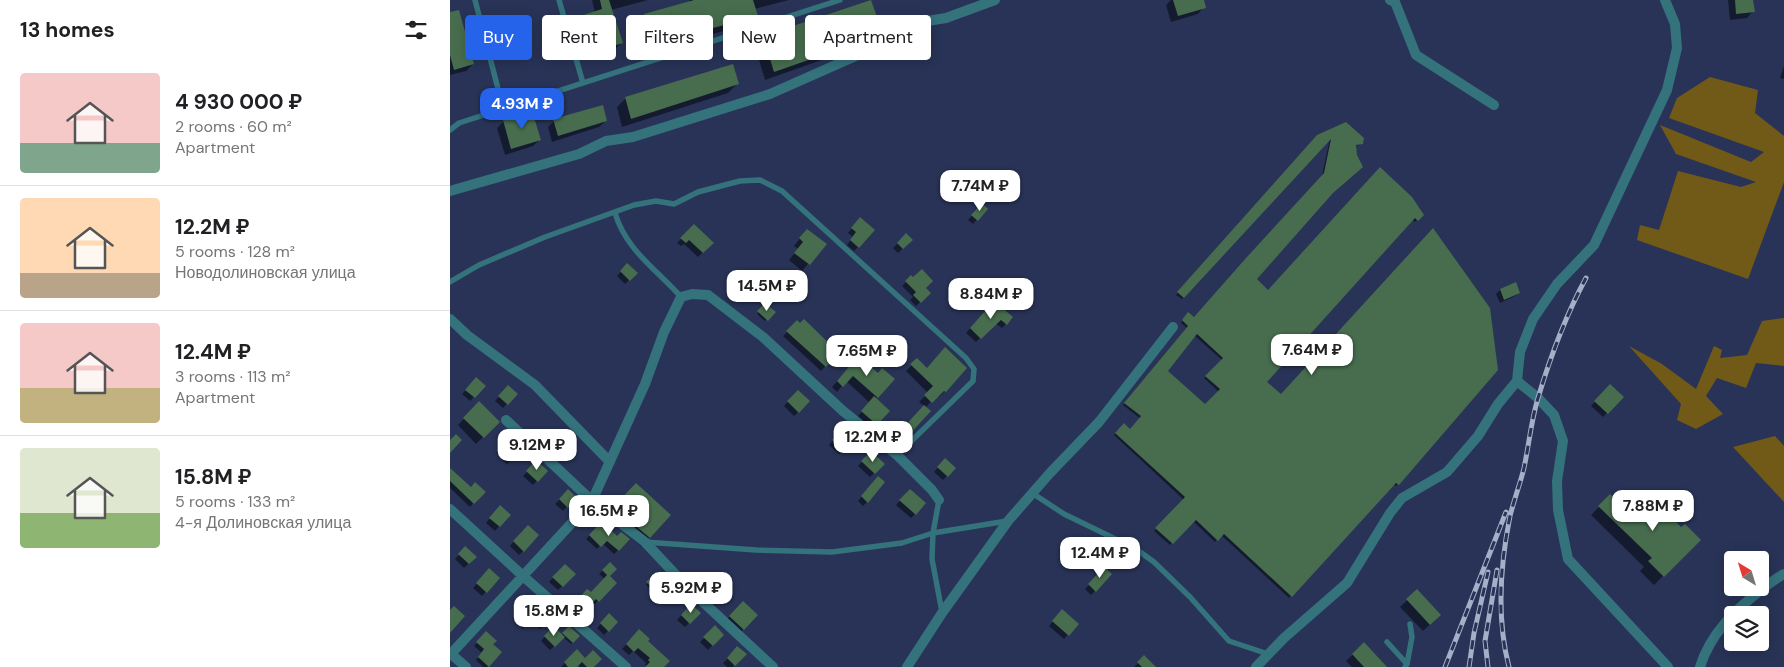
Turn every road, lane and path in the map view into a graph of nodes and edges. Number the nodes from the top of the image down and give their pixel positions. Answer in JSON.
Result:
{"nodes":[{"id":1,"x":475,"y":0,"type":"edge"},
{"id":2,"x":559,"y":0,"type":"edge"},
{"id":3,"x":840,"y":0,"type":"edge"},
{"id":4,"x":995,"y":0,"type":"edge"},
{"id":5,"x":1390,"y":0,"type":"edge"},
{"id":6,"x":1665,"y":0,"type":"edge"},
{"id":7,"x":583,"y":83,"type":"junction"},
{"id":8,"x":1494,"y":105,"type":"dead end"},
{"id":9,"x":503,"y":108,"type":"junction"},
{"id":10,"x":450,"y":130,"type":"edge"},
{"id":11,"x":450,"y":190,"type":"edge"},
{"id":12,"x":615,"y":213,"type":"junction"},
{"id":13,"x":450,"y":282,"type":"edge"},
{"id":14,"x":681,"y":297,"type":"junction"},
{"id":15,"x":450,"y":319,"type":"edge"},
{"id":16,"x":1172,"y":328,"type":"dead end"},
{"id":17,"x":1517,"y":381,"type":"junction"},
{"id":18,"x":506,"y":420,"type":"dead end"},
{"id":19,"x":897,"y":455,"type":"junction"},
{"id":20,"x":610,"y":462,"type":"junction"},
{"id":21,"x":1032,"y":493,"type":"junction"},
{"id":22,"x":939,"y":500,"type":"joint"},
{"id":23,"x":592,"y":501,"type":"junction"},
{"id":24,"x":450,"y":509,"type":"edge"},
{"id":25,"x":1008,"y":521,"type":"junction"},
{"id":26,"x":933,"y":533,"type":"junction"},
{"id":27,"x":645,"y":542,"type":"junction"},
{"id":28,"x":1784,"y":574,"type":"edge"},
{"id":29,"x":523,"y":576,"type":"junction"},
{"id":30,"x":942,"y":613,"type":"junction"},
{"id":31,"x":1410,"y":624,"type":"dead end"},
{"id":32,"x":1387,"y":642,"type":"dead end"},
{"id":33,"x":450,"y":654,"type":"edge"},
{"id":34,"x":1268,"y":654,"type":"junction"},
{"id":35,"x":1406,"y":666,"type":"edge"},
{"id":36,"x":466,"y":667,"type":"edge"},
{"id":37,"x":626,"y":667,"type":"edge"},
{"id":38,"x":773,"y":667,"type":"edge"},
{"id":39,"x":907,"y":667,"type":"edge"},
{"id":40,"x":1256,"y":667,"type":"edge"},
{"id":41,"x":1668,"y":667,"type":"edge"},
{"id":42,"x":1700,"y":667,"type":"edge"}],
"edges":[{"from":1,"to":9,"type":"lane"},
{"from":2,"to":7,"type":"lane"},
{"from":3,"to":7,"type":"lane"},
{"from":4,"to":11,"type":"street"},
{"from":5,"to":8,"type":"street"},
{"from":6,"to":17,"type":"street"},
{"from":7,"to":9,"type":"lane"},
{"from":9,"to":10,"type":"lane"},
{"from":12,"to":13,"type":"lane"},
{"from":12,"to":14,"type":"lane"},
{"from":12,"to":19,"type":"lane"},
{"from":14,"to":19,"type":"street"},
{"from":14,"to":20,"type":"street"},
{"from":15,"to":20,"type":"street"},
{"from":16,"to":21,"type":"street"},
{"from":17,"to":34,"type":"street"},
{"from":17,"to":41,"type":"street"},
{"from":18,"to":23,"type":"street"},
{"from":19,"to":22,"type":"street"},
{"from":20,"to":23,"type":"street"},
{"from":21,"to":25,"type":"street"},
{"from":21,"to":34,"type":"lane"},
{"from":22,"to":26,"type":"lane"},
{"from":23,"to":27,"type":"street"},
{"from":23,"to":29,"type":"street"},
{"from":24,"to":29,"type":"street"},
{"from":25,"to":26,"type":"lane"},
{"from":25,"to":30,"type":"street"},
{"from":26,"to":27,"type":"lane"},
{"from":26,"to":30,"type":"lane"},
{"from":27,"to":38,"type":"street"},
{"from":28,"to":42,"type":"street"},
{"from":29,"to":33,"type":"street"},
{"from":29,"to":37,"type":"street"},
{"from":30,"to":39,"type":"street"},
{"from":31,"to":35,"type":"lane"},
{"from":32,"to":35,"type":"lane"},
{"from":33,"to":36,"type":"street"},
{"from":34,"to":40,"type":"street"}]}
